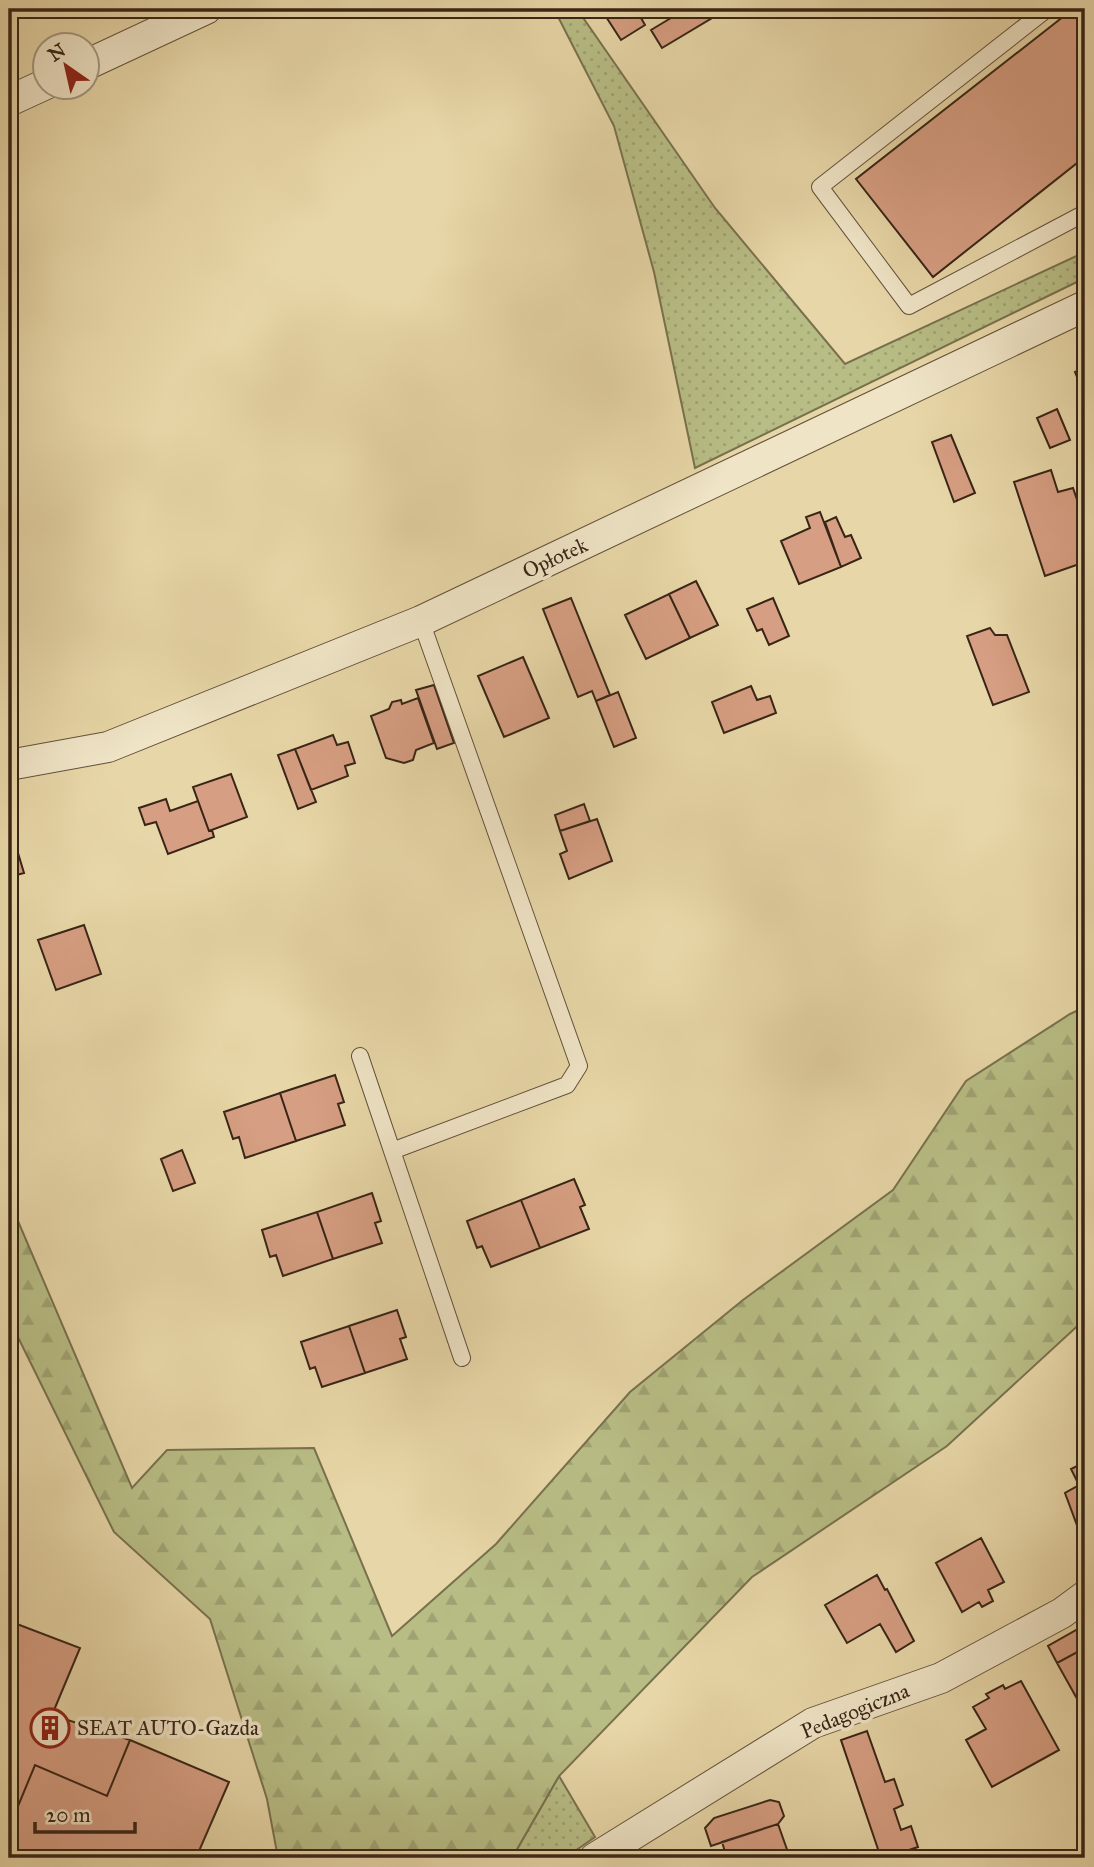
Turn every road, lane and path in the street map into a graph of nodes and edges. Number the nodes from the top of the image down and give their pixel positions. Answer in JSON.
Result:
{"nodes":[{"id":1,"x":206,"y":9,"type":"edge"},
{"id":2,"x":1047,"y":9,"type":"edge"},
{"id":3,"x":102,"y":57,"type":"edge"},
{"id":4,"x":32,"y":90,"type":"edge"},
{"id":5,"x":9,"y":101,"type":"edge"},
{"id":6,"x":1085,"y":213,"type":"edge"},
{"id":7,"x":1085,"y":306,"type":"edge"},
{"id":8,"x":421,"y":621,"type":"junction"},
{"id":9,"x":9,"y":765,"type":"edge"},
{"id":10,"x":360,"y":1056,"type":"dead end"},
{"id":11,"x":392,"y":1150,"type":"junction"},
{"id":12,"x":462,"y":1358,"type":"dead end"},
{"id":13,"x":1085,"y":1596,"type":"edge"},
{"id":14,"x":595,"y":1858,"type":"edge"}],
"edges":[{"from":1,"to":3,"type":"street"},
{"from":2,"to":6,"type":"lane"},
{"from":4,"to":5,"type":"street"},
{"from":7,"to":8,"type":"street","name":"Opłotek"},
{"from":8,"to":9,"type":"street","name":"Opłotek"},
{"from":8,"to":11,"type":"lane"},
{"from":10,"to":11,"type":"lane"},
{"from":11,"to":12,"type":"lane"},
{"from":13,"to":14,"type":"street","name":"Pedagogiczna"}]}
